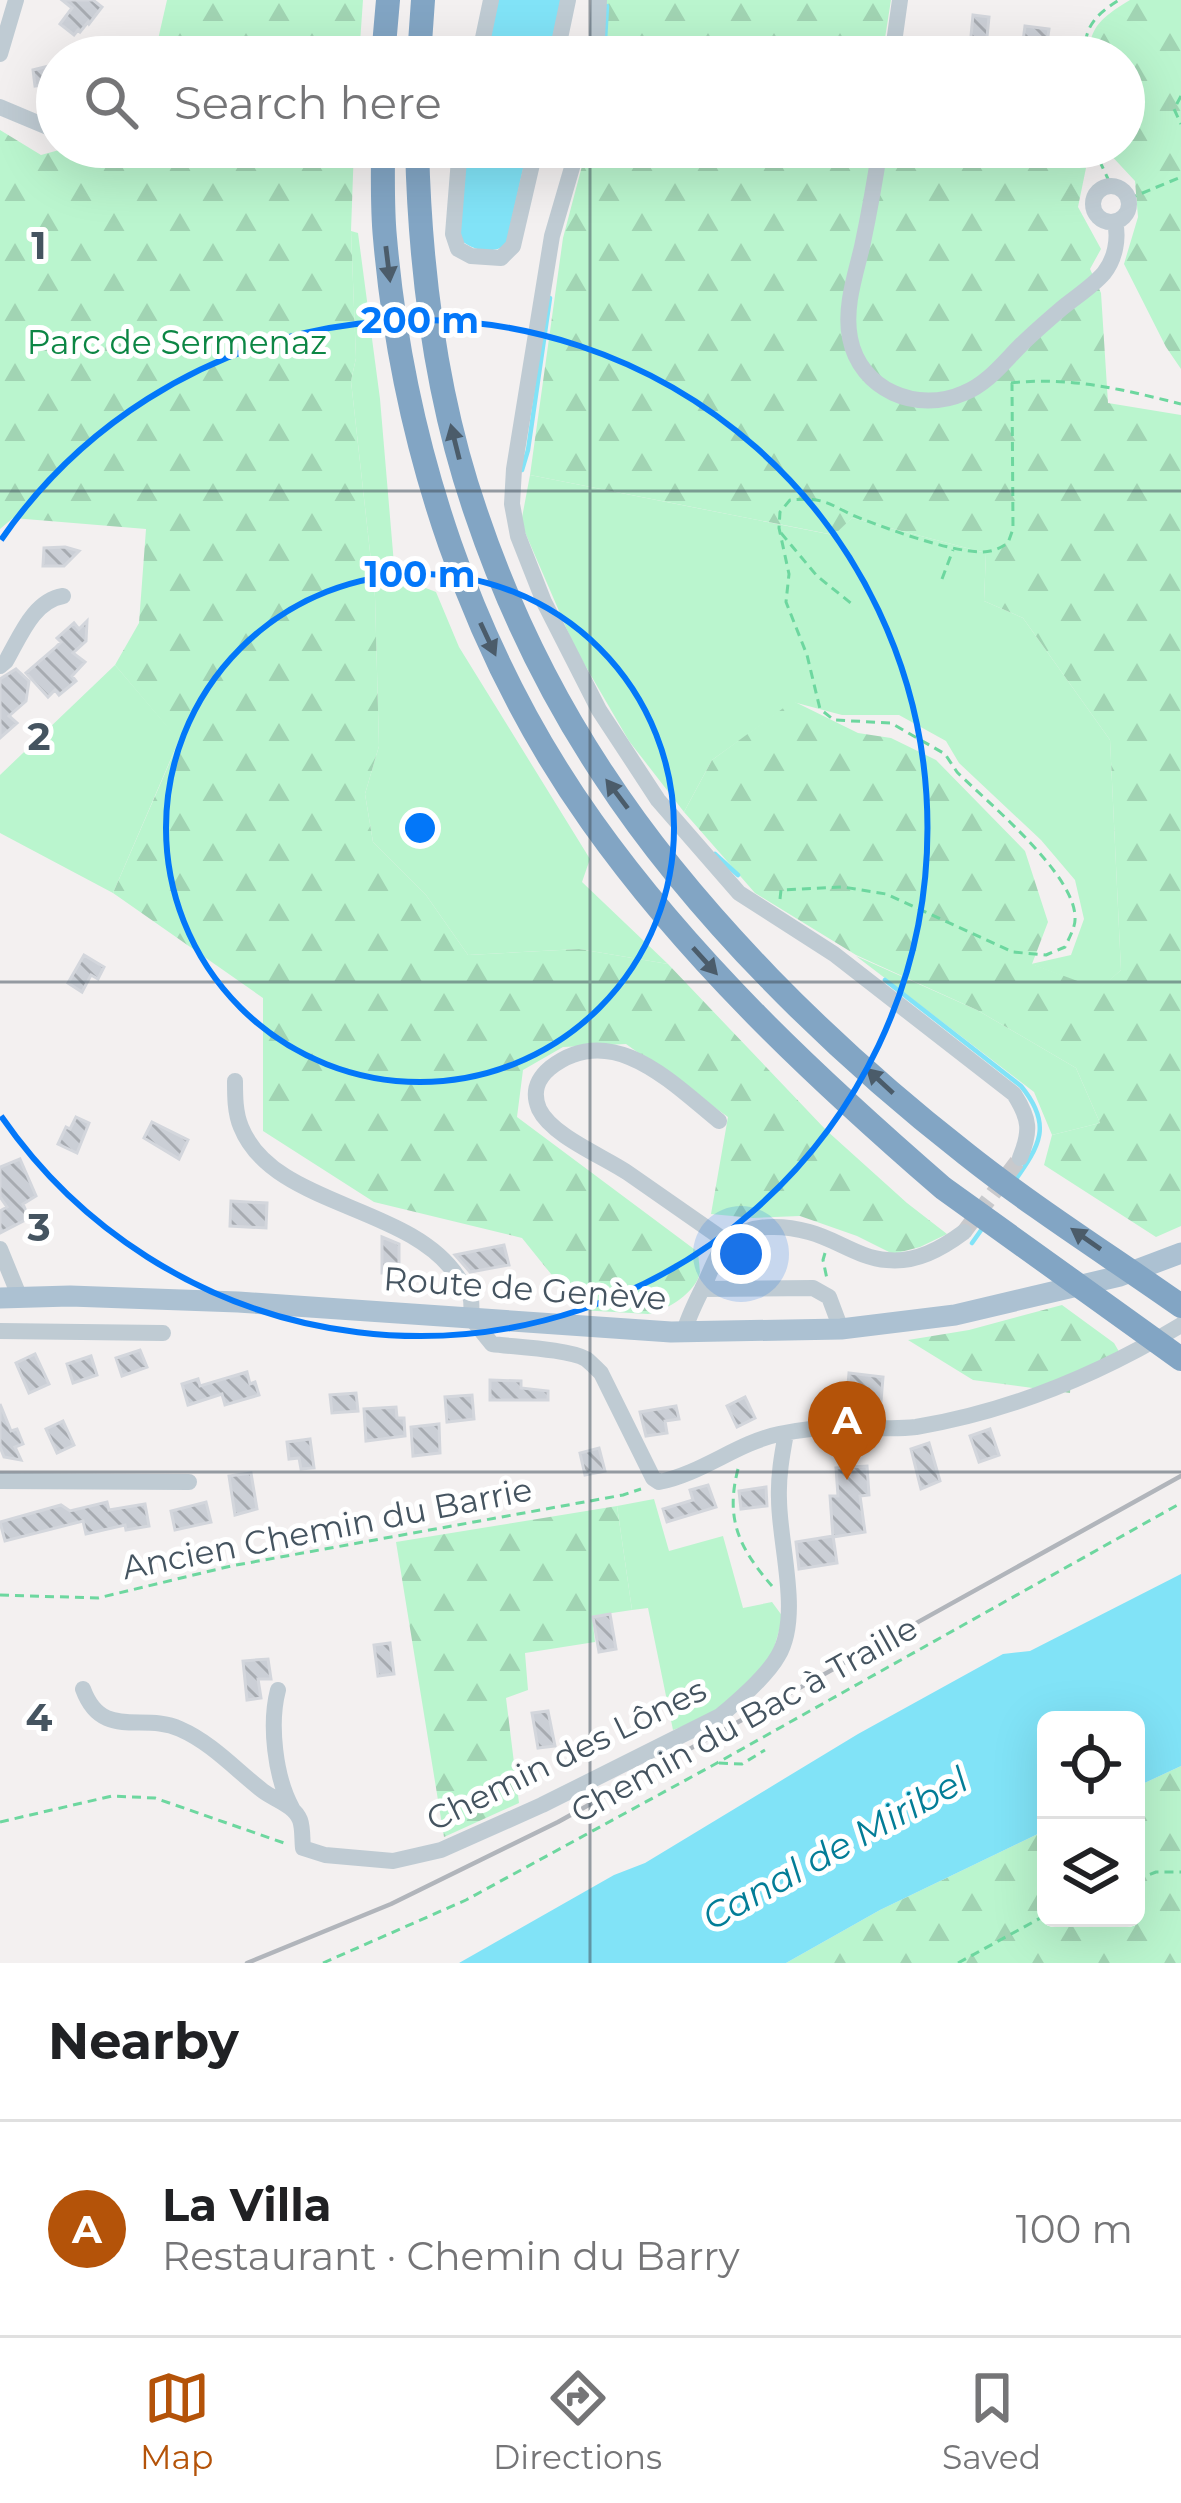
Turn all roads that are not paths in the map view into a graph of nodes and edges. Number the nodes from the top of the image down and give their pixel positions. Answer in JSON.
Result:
{"nodes":[{"id":1,"x":16,"y":0,"type":"edge"},
{"id":2,"x":388,"y":0,"type":"edge"},
{"id":3,"x":423,"y":0,"type":"edge"},
{"id":4,"x":491,"y":0,"type":"edge"},
{"id":5,"x":568,"y":0,"type":"edge"},
{"id":6,"x":598,"y":0,"type":"edge"},
{"id":7,"x":900,"y":0,"type":"edge"},
{"id":8,"x":385,"y":36,"type":"edge"},
{"id":9,"x":420,"y":36,"type":"edge"},
{"id":10,"x":483,"y":36,"type":"edge"},
{"id":11,"x":560,"y":36,"type":"edge"},
{"id":12,"x":597,"y":36,"type":"edge"},
{"id":13,"x":895,"y":36,"type":"edge"},
{"id":14,"x":0,"y":54,"type":"edge"},
{"id":15,"x":0,"y":107,"type":"edge"},
{"id":16,"x":36,"y":122,"type":"edge"},
{"id":17,"x":383,"y":168,"type":"edge"},
{"id":18,"x":418,"y":168,"type":"edge"},
{"id":19,"x":458,"y":168,"type":"edge"},
{"id":20,"x":531,"y":168,"type":"edge"},
{"id":21,"x":572,"y":168,"type":"edge"},
{"id":22,"x":879,"y":168,"type":"edge"},
{"id":23,"x":1115,"y":222,"type":"junction"},
{"id":24,"x":62,"y":596,"type":"dead end"},
{"id":25,"x":0,"y":666,"type":"edge"},
{"id":26,"x":235,"y":1081,"type":"dead end"},
{"id":27,"x":719,"y":1121,"type":"dead end"},
{"id":28,"x":1019,"y":1158,"type":"tunnel mouth"},
{"id":29,"x":964,"y":1232,"type":"tunnel mouth"},
{"id":30,"x":727,"y":1242,"type":"junction"},
{"id":31,"x":0,"y":1250,"type":"edge"},
{"id":32,"x":1181,"y":1253,"type":"edge"},
{"id":33,"x":702,"y":1289,"type":"junction"},
{"id":34,"x":10,"y":1298,"type":"edge"},
{"id":35,"x":1181,"y":1306,"type":"edge"},
{"id":36,"x":471,"y":1318,"type":"junction"},
{"id":37,"x":1181,"y":1325,"type":"edge"},
{"id":38,"x":841,"y":1329,"type":"junction"},
{"id":39,"x":0,"y":1331,"type":"edge"},
{"id":40,"x":684,"y":1332,"type":"junction"},
{"id":41,"x":163,"y":1333,"type":"dead end"},
{"id":42,"x":1181,"y":1359,"type":"edge"},
{"id":43,"x":786,"y":1433,"type":"junction"},
{"id":44,"x":0,"y":1481,"type":"edge"},
{"id":45,"x":189,"y":1482,"type":"dead end"},
{"id":46,"x":83,"y":1689,"type":"dead end"},
{"id":47,"x":278,"y":1690,"type":"dead end"},
{"id":48,"x":292,"y":1809,"type":"junction"}],
"edges":[{"from":1,"to":14,"type":"street"},
{"from":2,"to":8,"type":"highway"},
{"from":3,"to":9,"type":"highway"},
{"from":4,"to":10,"type":"street"},
{"from":5,"to":11,"type":"street"},
{"from":6,"to":12,"type":"street"},
{"from":7,"to":13,"type":"street"},
{"from":15,"to":16,"type":"street"},
{"from":17,"to":42,"type":"highway","one_way":true},
{"from":35,"to":18,"type":"highway","one_way":true},
{"from":19,"to":20,"type":"street"},
{"from":21,"to":28,"type":"street"},
{"from":22,"to":23,"type":"street"},
{"from":23,"to":23,"type":"street"},
{"from":24,"to":25,"type":"street"},
{"from":26,"to":36,"type":"street"},
{"from":27,"to":30,"type":"street"},
{"from":29,"to":30,"type":"street"},
{"from":30,"to":33,"type":"street"},
{"from":31,"to":34,"type":"street"},
{"from":32,"to":38,"type":"main road","name":"Route de Genève"},
{"from":33,"to":38,"type":"street"},
{"from":33,"to":40,"type":"street"},
{"from":34,"to":36,"type":"main road","name":"Route de Genève"},
{"from":36,"to":40,"type":"main road","name":"Route de Genève"},
{"from":36,"to":43,"type":"street"},
{"from":37,"to":43,"type":"street"},
{"from":38,"to":40,"type":"main road","name":"Route de Genève"},
{"from":39,"to":41,"type":"street"},
{"from":43,"to":48,"type":"street","name":"Chemin des Lônes"},
{"from":44,"to":45,"type":"street"},
{"from":46,"to":48,"type":"street"},
{"from":47,"to":48,"type":"street"}]}
